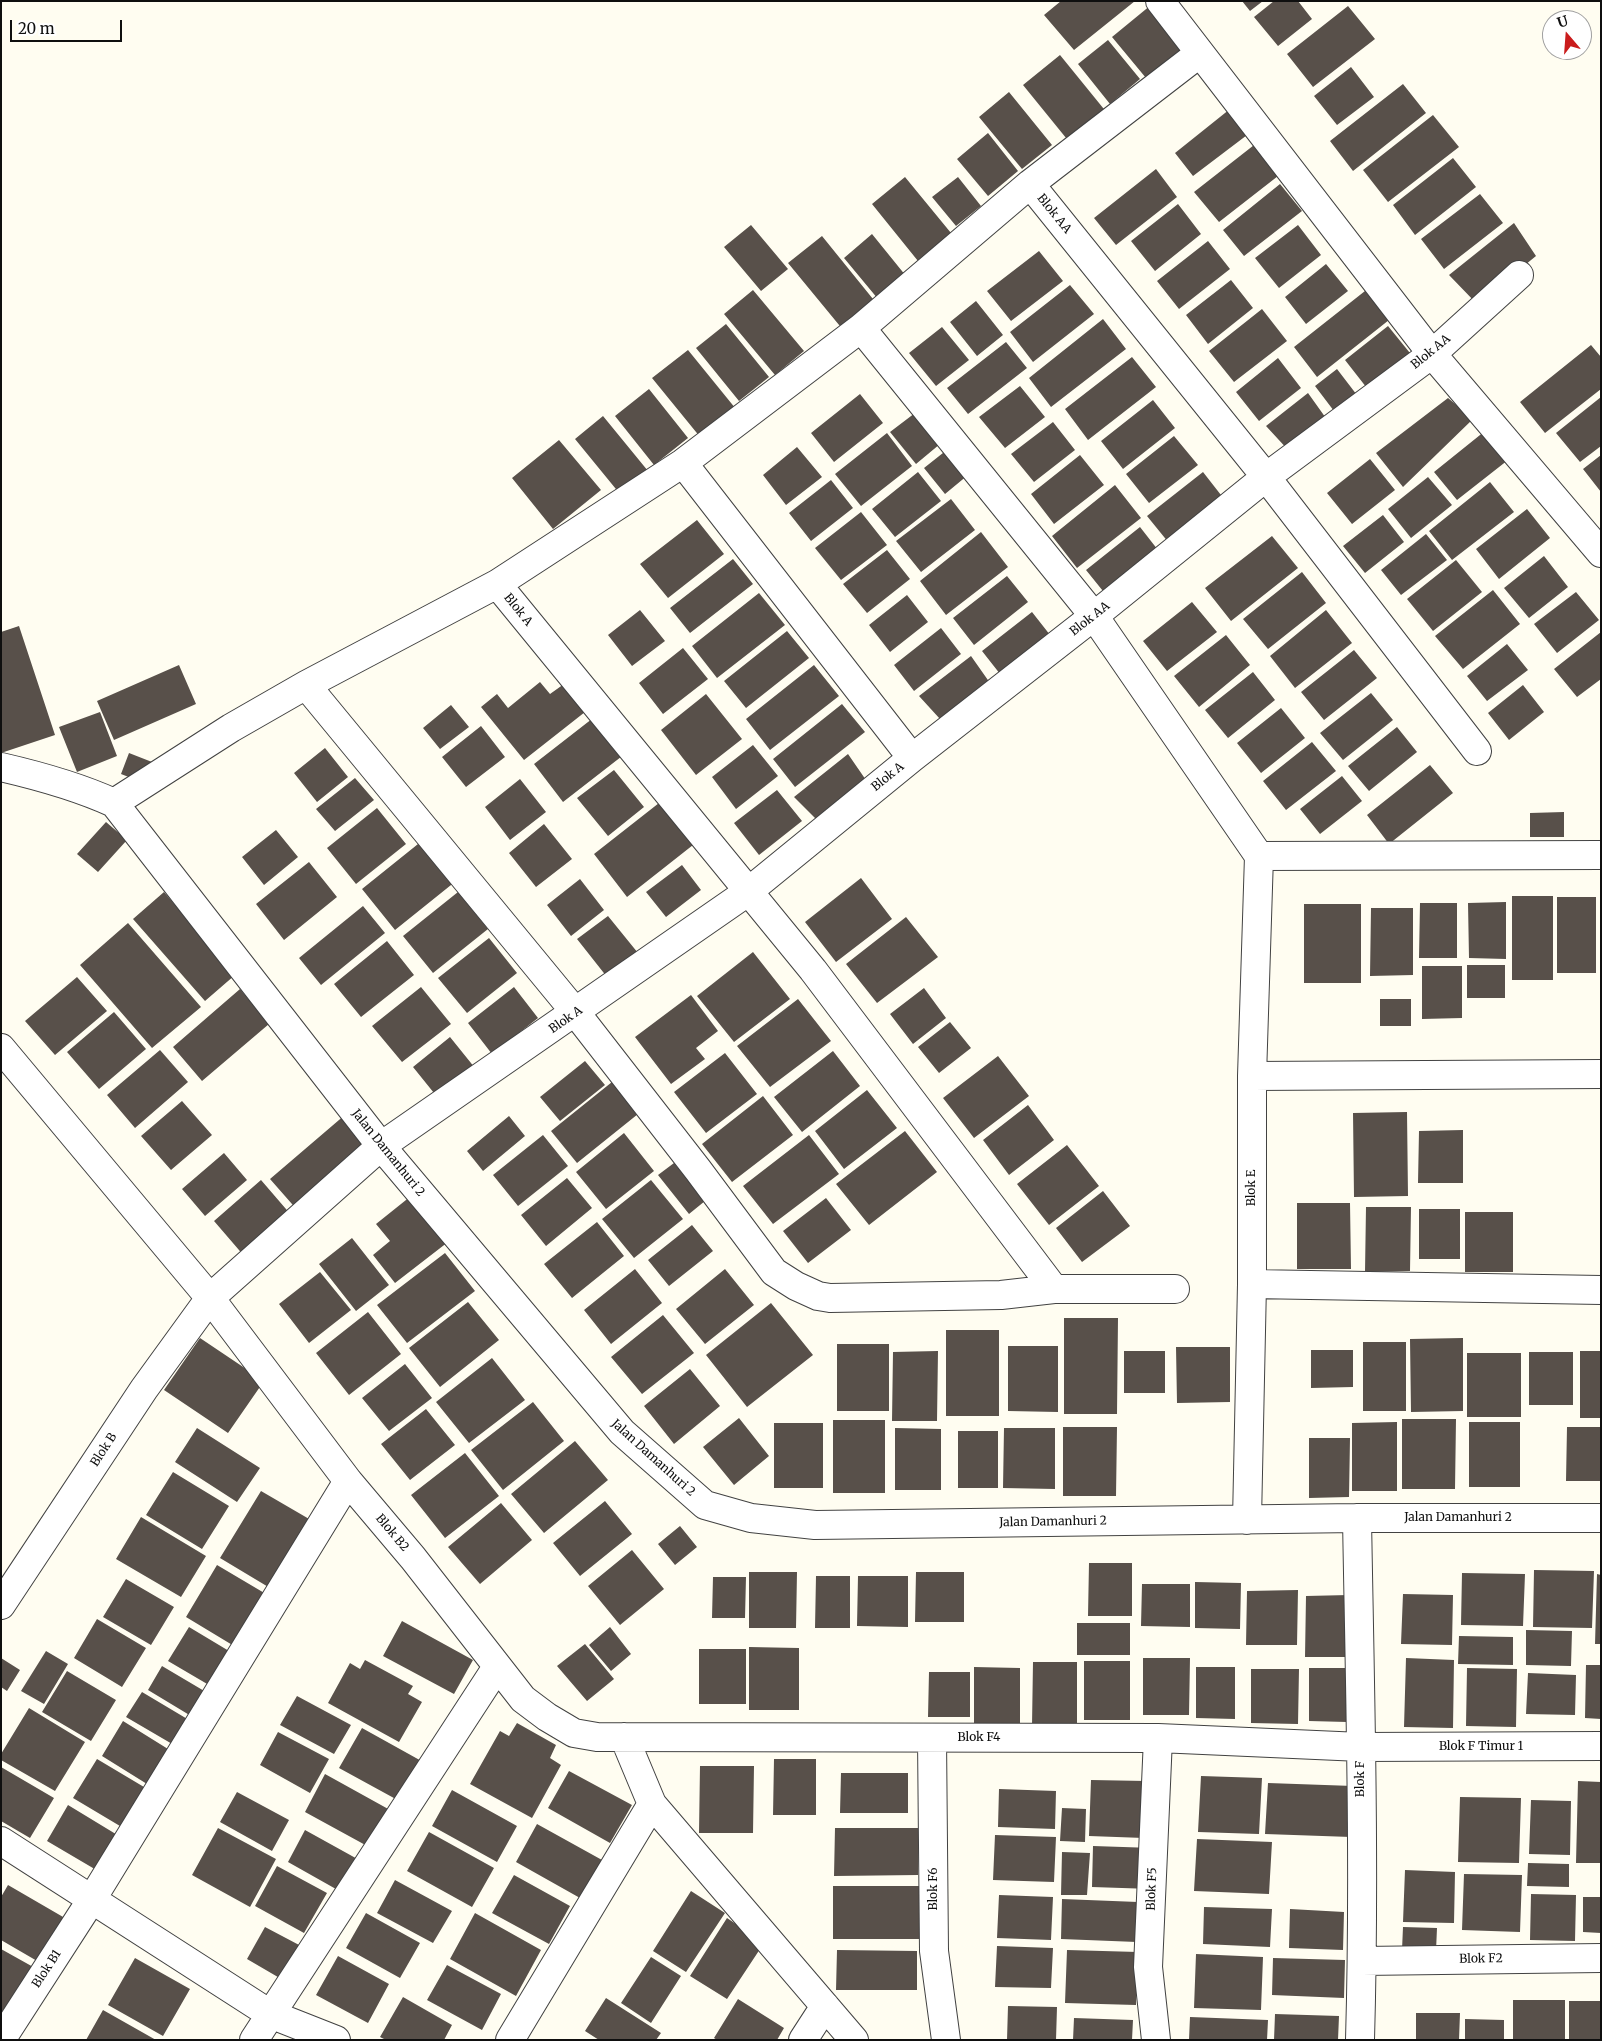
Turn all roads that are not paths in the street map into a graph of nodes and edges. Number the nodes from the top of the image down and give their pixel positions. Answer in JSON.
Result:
{"nodes":[{"id":1,"x":1160,"y":1,"type":"edge"},
{"id":2,"x":1200,"y":53,"type":"junction"},
{"id":3,"x":1030,"y":184,"type":"junction"},
{"id":4,"x":1519,"y":275,"type":"dead end"},
{"id":5,"x":861,"y":328,"type":"junction"},
{"id":6,"x":1432,"y":354,"type":"junction"},
{"id":7,"x":683,"y":463,"type":"junction"},
{"id":8,"x":1266,"y":476,"type":"junction"},
{"id":9,"x":1601,"y":553,"type":"edge"},
{"id":10,"x":497,"y":584,"type":"junction"},
{"id":11,"x":1094,"y":616,"type":"junction"},
{"id":12,"x":306,"y":685,"type":"junction"},
{"id":13,"x":1477,"y":751,"type":"dead end"},
{"id":14,"x":912,"y":758,"type":"junction"},
{"id":15,"x":1,"y":767,"type":"edge"},
{"id":16,"x":114,"y":803,"type":"junction"},
{"id":17,"x":1601,"y":855,"type":"edge"},
{"id":18,"x":1260,"y":856,"type":"junction"},
{"id":19,"x":749,"y":892,"type":"junction"},
{"id":20,"x":576,"y":1013,"type":"junction"},
{"id":21,"x":1,"y":1048,"type":"edge"},
{"id":22,"x":1601,"y":1074,"type":"edge"},
{"id":23,"x":1252,"y":1076,"type":"junction"},
{"id":24,"x":381,"y":1146,"type":"junction"},
{"id":25,"x":1252,"y":1284,"type":"junction"},
{"id":26,"x":1054,"y":1289,"type":"junction"},
{"id":27,"x":1175,"y":1289,"type":"dead end"},
{"id":28,"x":1601,"y":1290,"type":"edge"},
{"id":29,"x":210,"y":1298,"type":"junction"},
{"id":30,"x":348,"y":1480,"type":"junction"},
{"id":31,"x":1357,"y":1518,"type":"junction"},
{"id":32,"x":1601,"y":1518,"type":"edge"},
{"id":33,"x":1247,"y":1520,"type":"junction"},
{"id":34,"x":1,"y":1605,"type":"edge"},
{"id":35,"x":497,"y":1667,"type":"junction"},
{"id":36,"x":597,"y":1737,"type":"joint"},
{"id":37,"x":624,"y":1737,"type":"junction"},
{"id":38,"x":932,"y":1738,"type":"junction"},
{"id":39,"x":1158,"y":1738,"type":"junction"},
{"id":40,"x":1601,"y":1746,"type":"edge"},
{"id":41,"x":1361,"y":1747,"type":"junction"},
{"id":42,"x":652,"y":1804,"type":"junction"},
{"id":43,"x":1,"y":1841,"type":"edge"},
{"id":44,"x":92,"y":1899,"type":"junction"},
{"id":45,"x":1601,"y":1958,"type":"edge"},
{"id":46,"x":1362,"y":1961,"type":"junction"},
{"id":47,"x":825,"y":2006,"type":"junction"},
{"id":48,"x":270,"y":2014,"type":"junction"},
{"id":49,"x":2,"y":2040,"type":"edge"},
{"id":50,"x":254,"y":2040,"type":"edge"},
{"id":51,"x":336,"y":2040,"type":"edge"},
{"id":52,"x":510,"y":2040,"type":"edge"},
{"id":53,"x":803,"y":2040,"type":"edge"},
{"id":54,"x":854,"y":2040,"type":"edge"},
{"id":55,"x":946,"y":2040,"type":"edge"},
{"id":56,"x":1156,"y":2040,"type":"edge"},
{"id":57,"x":1360,"y":2040,"type":"edge"}],
"edges":[{"from":1,"to":2,"type":"street"},
{"from":2,"to":3,"type":"street"},
{"from":2,"to":6,"type":"street"},
{"from":3,"to":5,"type":"street"},
{"from":3,"to":8,"type":"street","name":"Blok AA"},
{"from":4,"to":6,"type":"street","name":"Blok AA"},
{"from":5,"to":7,"type":"street"},
{"from":5,"to":11,"type":"street"},
{"from":6,"to":8,"type":"street","name":"Blok AA"},
{"from":6,"to":9,"type":"street"},
{"from":7,"to":10,"type":"street"},
{"from":7,"to":14,"type":"street"},
{"from":8,"to":11,"type":"street","name":"Blok AA"},
{"from":8,"to":13,"type":"street","name":"Blok AA"},
{"from":10,"to":12,"type":"street"},
{"from":10,"to":19,"type":"street","name":"Blok A"},
{"from":11,"to":14,"type":"street","name":"Blok AA"},
{"from":11,"to":18,"type":"street"},
{"from":12,"to":16,"type":"street"},
{"from":12,"to":20,"type":"street"},
{"from":14,"to":19,"type":"street","name":"Blok A"},
{"from":15,"to":16,"type":"street","name":"Jalan Damanhuri 2"},
{"from":16,"to":24,"type":"street","name":"Jalan Damanhuri 2"},
{"from":17,"to":18,"type":"street"},
{"from":18,"to":23,"type":"street","name":"Blok E"},
{"from":19,"to":20,"type":"street","name":"Blok A"},
{"from":19,"to":26,"type":"street"},
{"from":20,"to":24,"type":"street","name":"Blok A"},
{"from":20,"to":26,"type":"street"},
{"from":21,"to":29,"type":"street","name":"Blok B2"},
{"from":22,"to":23,"type":"street"},
{"from":23,"to":25,"type":"street","name":"Blok E"},
{"from":24,"to":29,"type":"street","name":"Blok A"},
{"from":24,"to":33,"type":"street","name":"Jalan Damanhuri 2"},
{"from":25,"to":28,"type":"street"},
{"from":25,"to":33,"type":"street","name":"Blok E"},
{"from":26,"to":27,"type":"street"},
{"from":29,"to":30,"type":"street","name":"Blok B2"},
{"from":29,"to":34,"type":"street","name":"Blok B"},
{"from":30,"to":35,"type":"street","name":"Blok B2"},
{"from":30,"to":44,"type":"street","name":"Blok B1"},
{"from":31,"to":32,"type":"street","name":"Jalan Damanhuri 2"},
{"from":31,"to":33,"type":"street","name":"Jalan Damanhuri 2"},
{"from":31,"to":41,"type":"street","name":"Blok F"},
{"from":35,"to":36,"type":"street","name":"Blok B2"},
{"from":35,"to":48,"type":"street"},
{"from":36,"to":37,"type":"street","name":"Blok F4"},
{"from":37,"to":38,"type":"street","name":"Blok F4"},
{"from":37,"to":42,"type":"street"},
{"from":38,"to":39,"type":"street","name":"Blok F4"},
{"from":38,"to":55,"type":"street","name":"Blok F6"},
{"from":39,"to":41,"type":"street","name":"Blok F4"},
{"from":39,"to":56,"type":"street","name":"Blok F5"},
{"from":40,"to":41,"type":"street","name":"Blok F Timur 1"},
{"from":41,"to":46,"type":"street","name":"Blok F"},
{"from":42,"to":47,"type":"street"},
{"from":42,"to":52,"type":"street"},
{"from":43,"to":44,"type":"street"},
{"from":44,"to":48,"type":"street"},
{"from":44,"to":49,"type":"street","name":"Blok B1"},
{"from":45,"to":46,"type":"street","name":"Blok F2"},
{"from":46,"to":57,"type":"street","name":"Blok F"},
{"from":47,"to":53,"type":"street"},
{"from":47,"to":54,"type":"street"},
{"from":48,"to":50,"type":"street"},
{"from":48,"to":51,"type":"street"}]}
